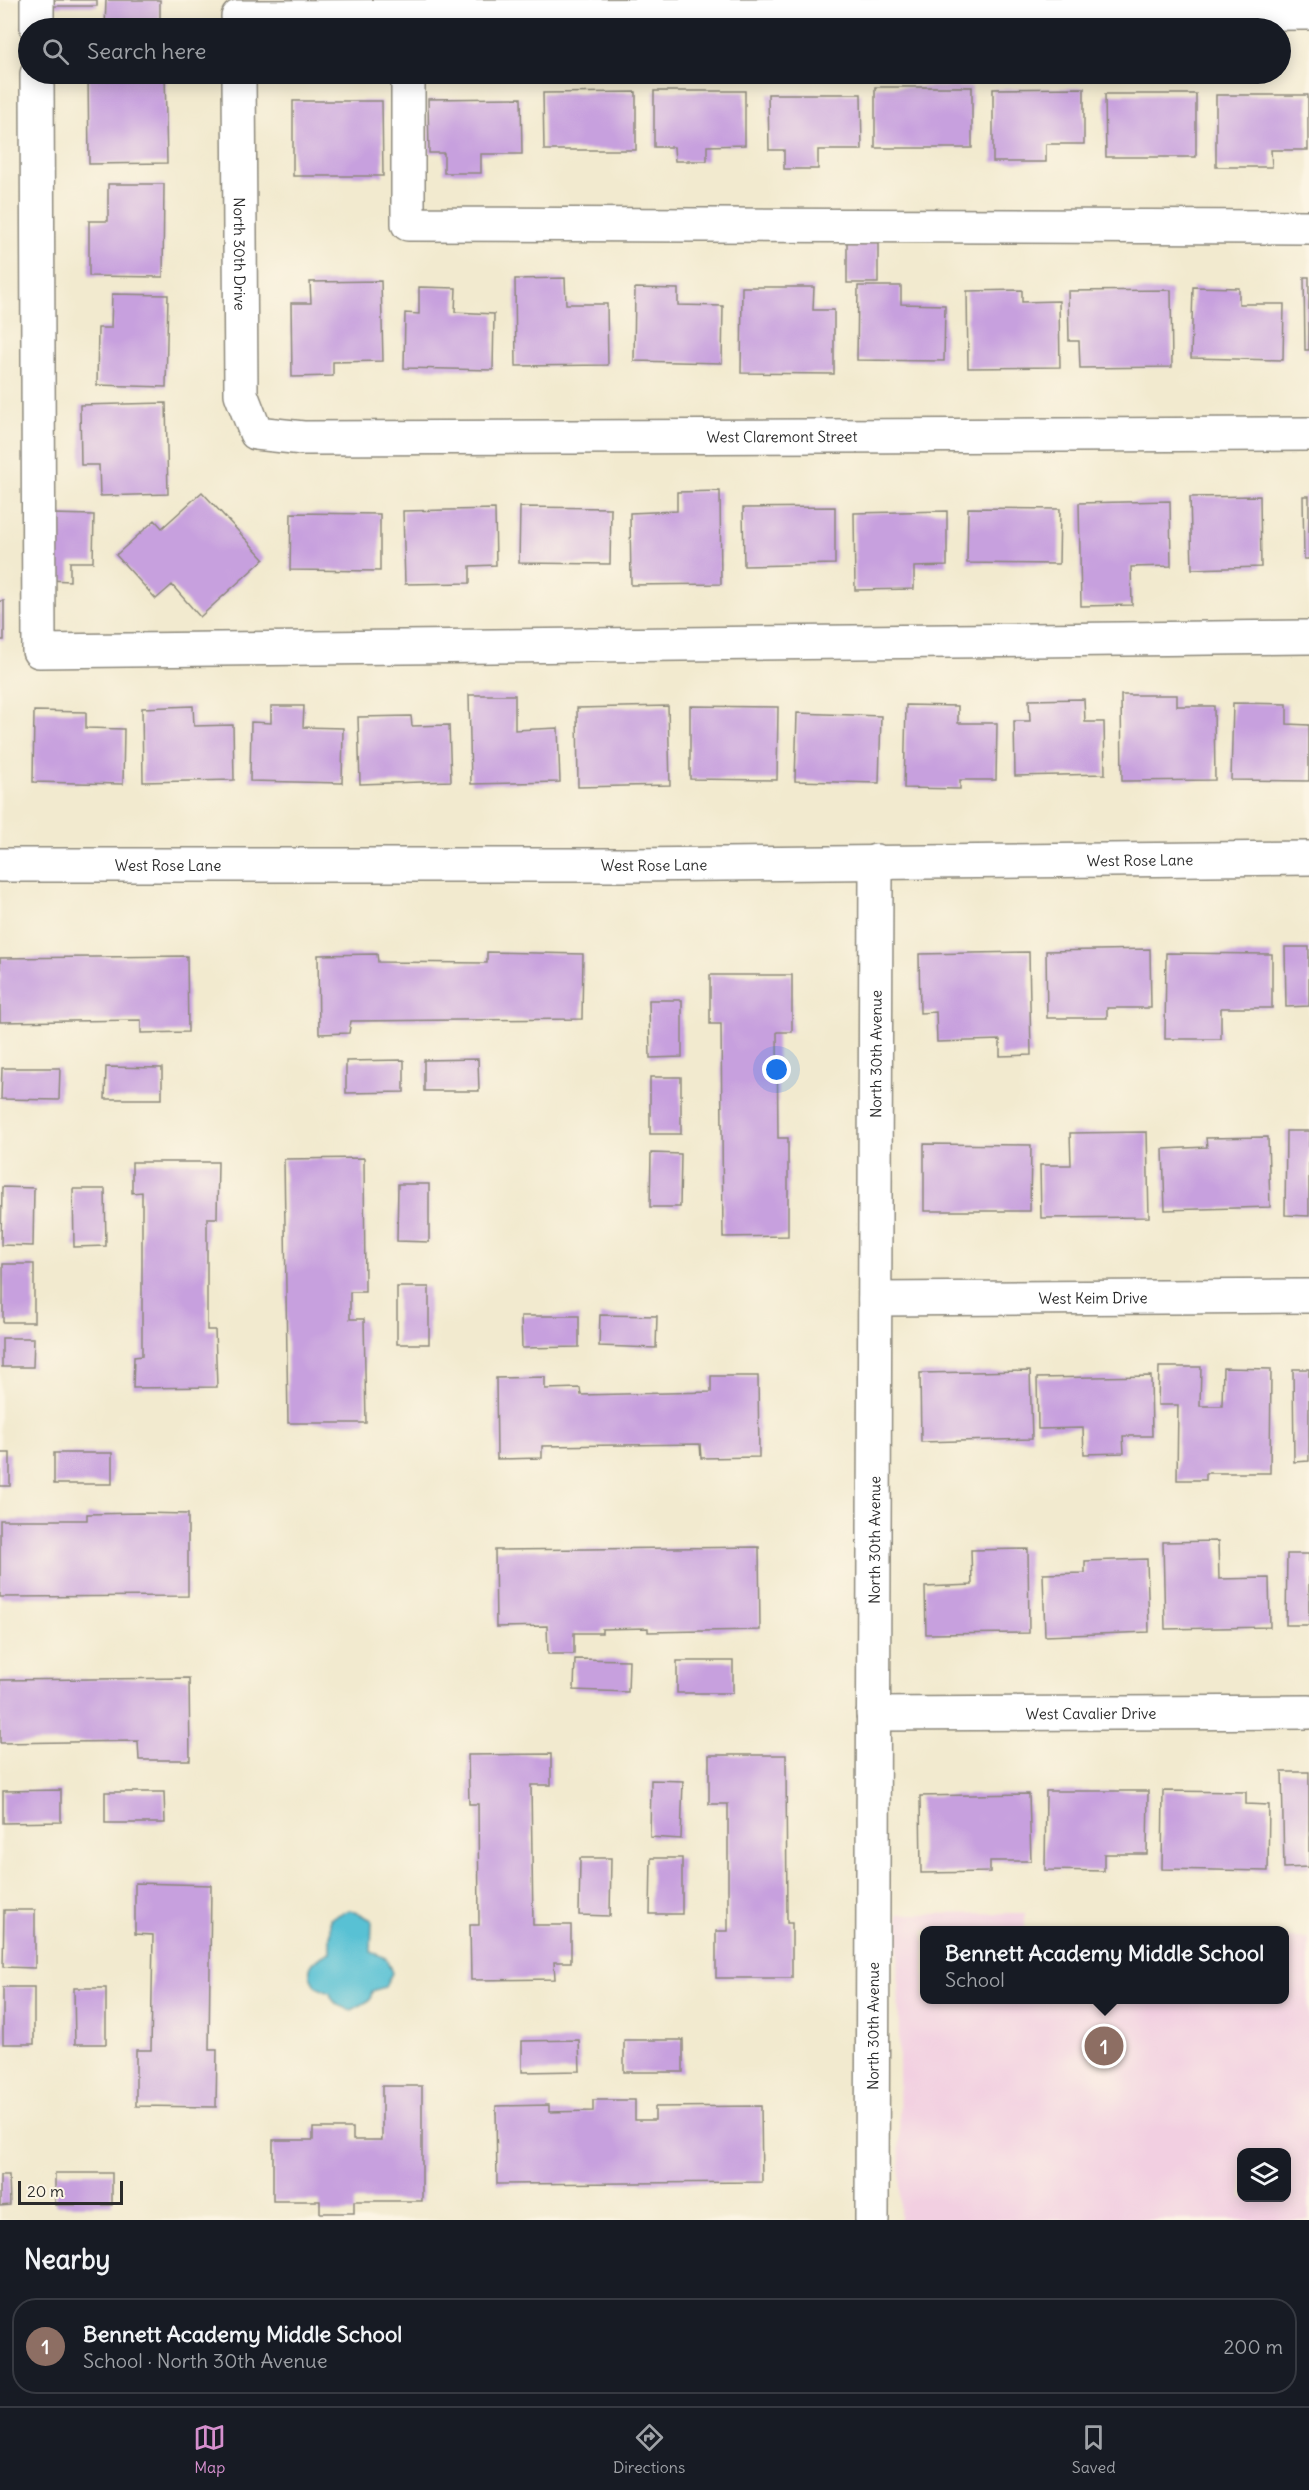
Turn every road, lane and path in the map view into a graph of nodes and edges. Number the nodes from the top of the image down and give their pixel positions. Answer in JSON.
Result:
{"nodes":[{"id":1,"x":37,"y":0,"type":"edge"},
{"id":2,"x":1309,"y":13,"type":"edge"},
{"id":3,"x":238,"y":15,"type":"edge"},
{"id":4,"x":408,"y":15,"type":"edge"},
{"id":5,"x":37,"y":18,"type":"edge"},
{"id":6,"x":38,"y":84,"type":"edge"},
{"id":7,"x":239,"y":84,"type":"edge"},
{"id":8,"x":408,"y":84,"type":"edge"},
{"id":9,"x":1309,"y":227,"type":"edge"},
{"id":10,"x":256,"y":433,"type":"joint"},
{"id":11,"x":1309,"y":434,"type":"edge"},
{"id":12,"x":1309,"y":637,"type":"edge"},
{"id":13,"x":1309,"y":858,"type":"edge"},
{"id":14,"x":876,"y":861,"type":"junction"},
{"id":15,"x":0,"y":865,"type":"edge"},
{"id":16,"x":1309,"y":1296,"type":"edge"},
{"id":17,"x":874,"y":1299,"type":"junction"},
{"id":18,"x":1309,"y":1712,"type":"edge"},
{"id":19,"x":873,"y":1714,"type":"junction"},
{"id":20,"x":872,"y":2220,"type":"edge"}],
"edges":[{"from":1,"to":5,"type":"street"},
{"from":2,"to":4,"type":"street"},
{"from":3,"to":4,"type":"street"},
{"from":6,"to":12,"type":"street"},
{"from":7,"to":10,"type":"street","name":"North 30th Drive"},
{"from":8,"to":9,"type":"street"},
{"from":10,"to":11,"type":"street","name":"West Claremont Street"},
{"from":13,"to":14,"type":"street","name":"West Rose Lane"},
{"from":14,"to":15,"type":"street","name":"West Rose Lane"},
{"from":14,"to":17,"type":"street","name":"North 30th Avenue"},
{"from":16,"to":17,"type":"street","name":"West Keim Drive"},
{"from":17,"to":19,"type":"street","name":"North 30th Avenue"},
{"from":18,"to":19,"type":"street","name":"West Cavalier Drive"},
{"from":19,"to":20,"type":"street","name":"North 30th Avenue"}]}
